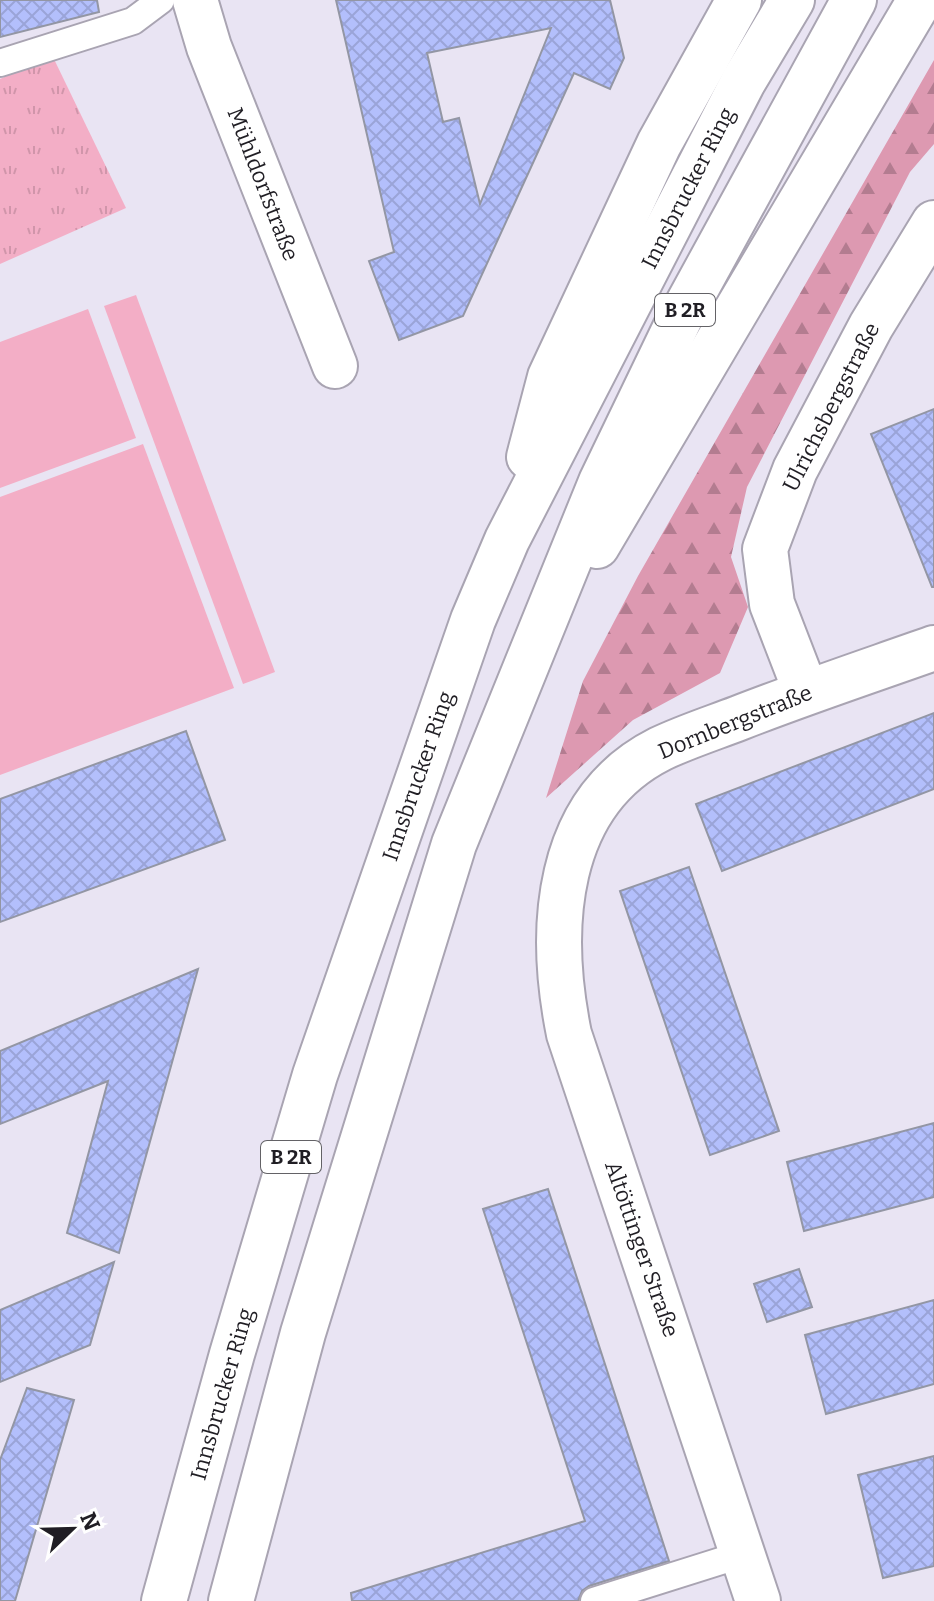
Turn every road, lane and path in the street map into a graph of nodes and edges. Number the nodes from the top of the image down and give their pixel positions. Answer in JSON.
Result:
{"nodes":[{"id":1,"x":161,"y":0,"type":"edge"},
{"id":2,"x":195,"y":0,"type":"edge"},
{"id":3,"x":739,"y":0,"type":"edge"},
{"id":4,"x":792,"y":0,"type":"edge"},
{"id":5,"x":854,"y":0,"type":"edge"},
{"id":6,"x":920,"y":0,"type":"edge"},
{"id":7,"x":0,"y":63,"type":"edge"},
{"id":8,"x":934,"y":223,"type":"edge"},
{"id":9,"x":335,"y":366,"type":"dead end"},
{"id":10,"x":507,"y":540,"type":"junction"},
{"id":11,"x":540,"y":631,"type":"junction"},
{"id":12,"x":934,"y":648,"type":"edge"},
{"id":13,"x":806,"y":692,"type":"junction"},
{"id":14,"x":561,"y":892,"type":"joint"},
{"id":15,"x":743,"y":1554,"type":"junction"},
{"id":16,"x":164,"y":1601,"type":"edge"},
{"id":17,"x":231,"y":1601,"type":"edge"},
{"id":18,"x":594,"y":1601,"type":"edge"},
{"id":19,"x":758,"y":1601,"type":"edge"}],
"edges":[{"from":1,"to":7,"type":"lane"},
{"from":2,"to":9,"type":"main road","name":"Mühldorfstraße"},
{"from":3,"to":10,"type":"main road"},
{"from":4,"to":10,"type":"main road","name":"Innsbrucker Ring","number":"B 2R"},
{"from":5,"to":11,"type":"main road","number":"B 2R"},
{"from":6,"to":11,"type":"main road"},
{"from":8,"to":13,"type":"main road","name":"Ulrichsbergstraße"},
{"from":10,"to":16,"type":"main road","name":"Innsbrucker Ring","number":"B 2R"},
{"from":11,"to":17,"type":"main road","number":"B 2R"},
{"from":12,"to":13,"type":"main road","name":"Dornbergstraße"},
{"from":13,"to":14,"type":"main road","name":"Dornbergstraße"},
{"from":14,"to":15,"type":"main road","name":"Altöttinger Straße"},
{"from":15,"to":18,"type":"lane"},
{"from":15,"to":19,"type":"main road","name":"Altöttinger Straße"}]}
